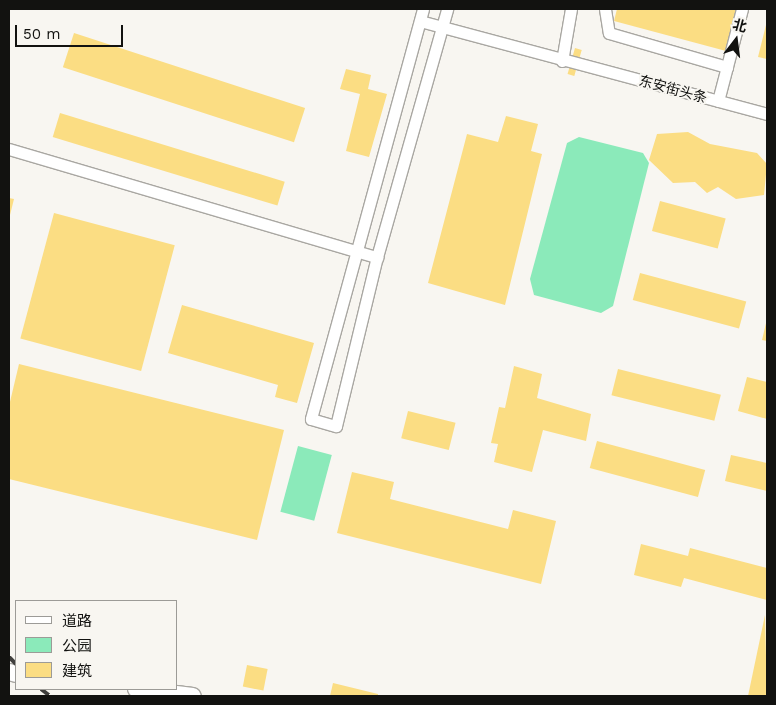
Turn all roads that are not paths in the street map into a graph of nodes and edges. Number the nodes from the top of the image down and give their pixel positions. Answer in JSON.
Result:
{"nodes":[{"id":1,"x":423,"y":9,"type":"edge"},
{"id":2,"x":447,"y":9,"type":"edge"},
{"id":3,"x":571,"y":9,"type":"edge"},
{"id":4,"x":605,"y":9,"type":"edge"},
{"id":5,"x":742,"y":9,"type":"edge"},
{"id":6,"x":420,"y":21,"type":"junction"},
{"id":7,"x":442,"y":28,"type":"junction"},
{"id":8,"x":562,"y":61,"type":"junction"},
{"id":9,"x":727,"y":67,"type":"junction"},
{"id":10,"x":718,"y":101,"type":"junction"},
{"id":11,"x":767,"y":114,"type":"edge"},
{"id":12,"x":9,"y":149,"type":"edge"},
{"id":13,"x":358,"y":251,"type":"junction"},
{"id":14,"x":377,"y":256,"type":"junction"},
{"id":15,"x":144,"y":690,"type":"edge"},
{"id":16,"x":193,"y":696,"type":"edge"}],
"edges":[{"from":1,"to":6,"type":"street"},
{"from":2,"to":7,"type":"street"},
{"from":3,"to":8,"type":"street"},
{"from":4,"to":9,"type":"street"},
{"from":5,"to":9,"type":"street"},
{"from":6,"to":7,"type":"street","name":"东安街头条"},
{"from":6,"to":13,"type":"street"},
{"from":7,"to":8,"type":"street","name":"东安街头条"},
{"from":7,"to":14,"type":"street"},
{"from":8,"to":10,"type":"street","name":"东安街头条"},
{"from":9,"to":10,"type":"street"},
{"from":10,"to":11,"type":"street","name":"东安街头条"},
{"from":12,"to":13,"type":"street"},
{"from":13,"to":14,"type":"street"},
{"from":13,"to":14,"type":"street"},
{"from":15,"to":16,"type":"main road"}]}
